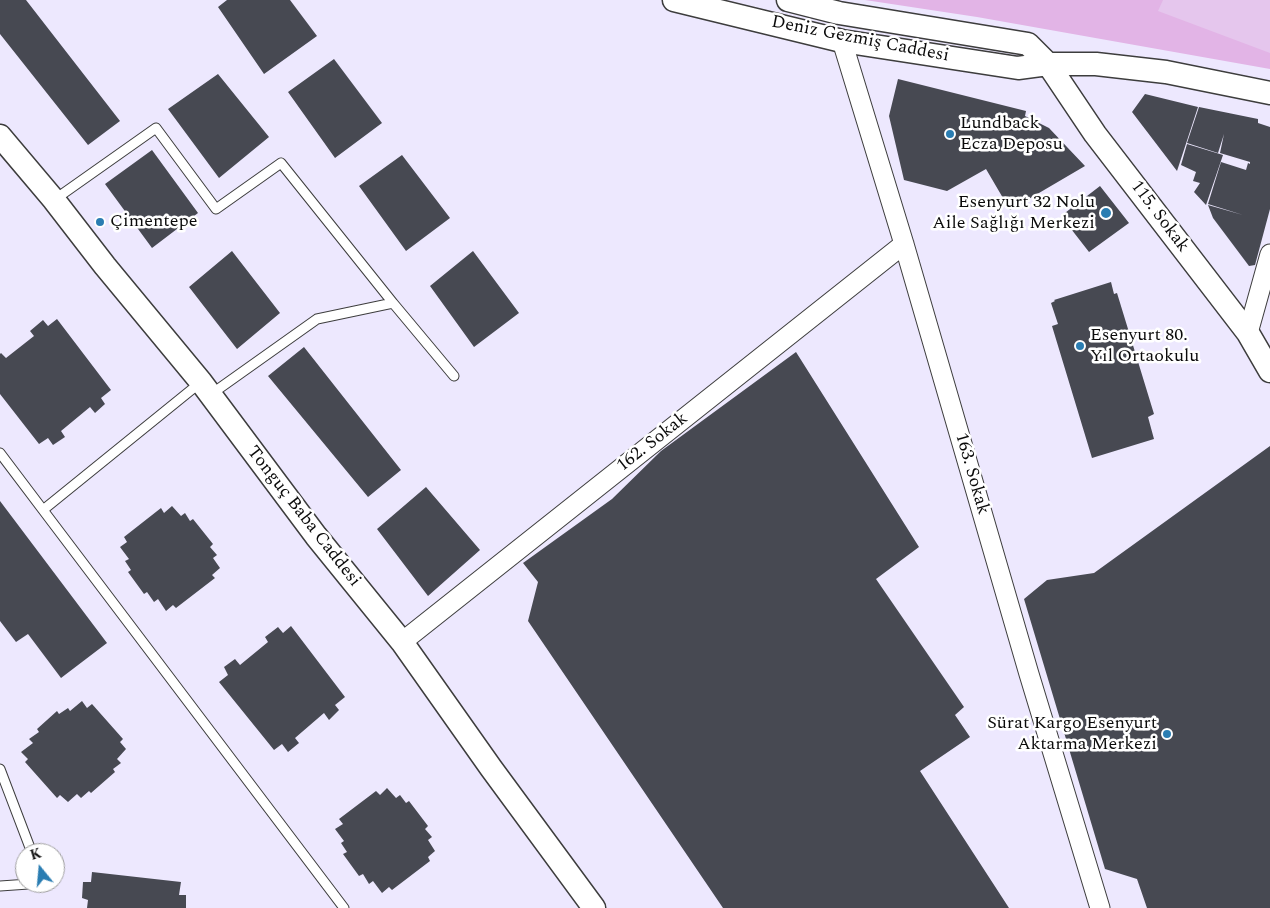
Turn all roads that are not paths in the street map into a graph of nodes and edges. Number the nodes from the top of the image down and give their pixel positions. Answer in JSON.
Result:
{"nodes":[{"id":1,"x":674,"y":0,"type":"edge"},
{"id":2,"x":788,"y":0,"type":"edge"},
{"id":3,"x":842,"y":40,"type":"junction"},
{"id":4,"x":1048,"y":64,"type":"junction"},
{"id":5,"x":1270,"y":93,"type":"edge"},
{"id":6,"x":0,"y":136,"type":"edge"},
{"id":7,"x":54,"y":200,"type":"junction"},
{"id":8,"x":904,"y":244,"type":"junction"},
{"id":9,"x":1270,"y":254,"type":"edge"},
{"id":10,"x":393,"y":303,"type":"junction"},
{"id":11,"x":1248,"y":333,"type":"junction"},
{"id":12,"x":1270,"y":371,"type":"edge"},
{"id":13,"x":454,"y":376,"type":"dead end"},
{"id":14,"x":206,"y":389,"type":"junction"},
{"id":15,"x":0,"y":453,"type":"edge"},
{"id":16,"x":43,"y":510,"type":"junction"},
{"id":17,"x":402,"y":642,"type":"junction"},
{"id":18,"x":0,"y":769,"type":"edge"},
{"id":19,"x":28,"y":843,"type":"edge"},
{"id":20,"x":15,"y":885,"type":"edge"},
{"id":21,"x":0,"y":886,"type":"edge"},
{"id":22,"x":344,"y":908,"type":"edge"},
{"id":23,"x":594,"y":908,"type":"edge"},
{"id":24,"x":1100,"y":908,"type":"edge"}],
"edges":[{"from":1,"to":3,"type":"street","name":"Deniz Gezmiş Caddesi"},
{"from":2,"to":4,"type":"street","name":"Deniz Gezmiş Caddesi"},
{"from":3,"to":4,"type":"street","name":"Deniz Gezmiş Caddesi"},
{"from":3,"to":8,"type":"street","name":"163. Sokak"},
{"from":4,"to":5,"type":"street","name":"Deniz Gezmiş Caddesi"},
{"from":4,"to":11,"type":"street","name":"115. Sokak"},
{"from":6,"to":7,"type":"street","name":"Tonguç Baba Caddesi"},
{"from":7,"to":10,"type":"lane"},
{"from":7,"to":14,"type":"street","name":"Tonguç Baba Caddesi"},
{"from":8,"to":17,"type":"street","name":"162. Sokak"},
{"from":8,"to":24,"type":"street","name":"163. Sokak"},
{"from":9,"to":11,"type":"street"},
{"from":10,"to":13,"type":"lane"},
{"from":10,"to":14,"type":"lane"},
{"from":11,"to":12,"type":"street","name":"115. Sokak"},
{"from":14,"to":16,"type":"lane"},
{"from":14,"to":17,"type":"street","name":"Tonguç Baba Caddesi"},
{"from":15,"to":16,"type":"lane"},
{"from":16,"to":22,"type":"lane"},
{"from":17,"to":23,"type":"street","name":"Tonguç Baba Caddesi"},
{"from":18,"to":19,"type":"lane"},
{"from":20,"to":21,"type":"lane"}]}
